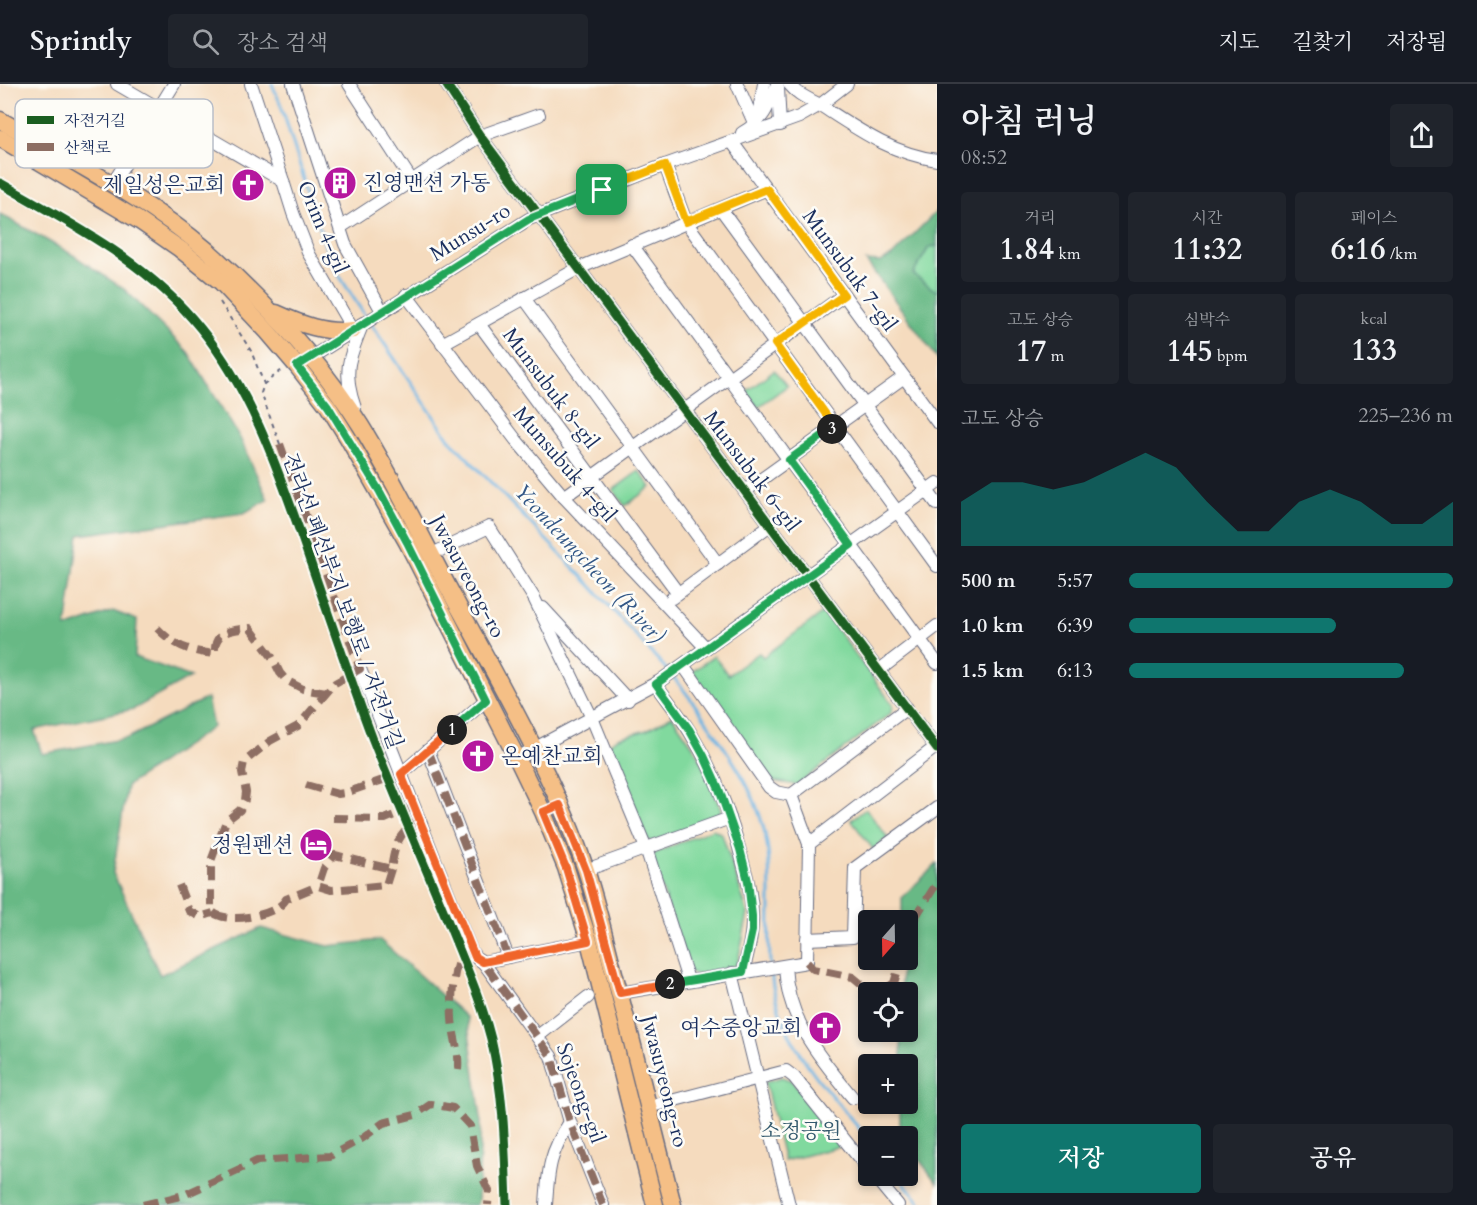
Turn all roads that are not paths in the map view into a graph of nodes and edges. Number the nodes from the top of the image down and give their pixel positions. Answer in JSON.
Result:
{"nodes":[{"id":1,"x":117,"y":84,"type":"edge"},
{"id":2,"x":174,"y":84,"type":"edge"},
{"id":3,"x":251,"y":84,"type":"edge"},
{"id":4,"x":293,"y":84,"type":"edge"},
{"id":5,"x":349,"y":84,"type":"edge"},
{"id":6,"x":446,"y":84,"type":"edge"},
{"id":7,"x":737,"y":84,"type":"edge"},
{"id":8,"x":764,"y":84,"type":"edge"},
{"id":9,"x":778,"y":84,"type":"edge"},
{"id":10,"x":789,"y":84,"type":"edge"},
{"id":11,"x":839,"y":89,"type":"edge"},
{"id":12,"x":142,"y":99,"type":"edge"},
{"id":13,"x":165,"y":99,"type":"edge"},
{"id":14,"x":820,"y":105,"type":"junction"},
{"id":15,"x":539,"y":114,"type":"dead end"},
{"id":16,"x":0,"y":120,"type":"edge"},
{"id":17,"x":755,"y":125,"type":"junction"},
{"id":18,"x":780,"y":125,"type":"junction"},
{"id":19,"x":15,"y":129,"type":"edge"},
{"id":20,"x":480,"y":136,"type":"junction"},
{"id":21,"x":0,"y":138,"type":"edge"},
{"id":22,"x":213,"y":140,"type":"edge"},
{"id":23,"x":726,"y":143,"type":"junction"},
{"id":24,"x":15,"y":147,"type":"edge"},
{"id":25,"x":937,"y":160,"type":"edge"},
{"id":26,"x":665,"y":165,"type":"junction"},
{"id":27,"x":50,"y":168,"type":"edge"},
{"id":28,"x":83,"y":168,"type":"edge"},
{"id":29,"x":123,"y":168,"type":"edge"},
{"id":30,"x":283,"y":181,"type":"junction"},
{"id":31,"x":412,"y":181,"type":"junction"},
{"id":32,"x":112,"y":185,"type":"junction"},
{"id":33,"x":767,"y":189,"type":"junction"},
{"id":34,"x":721,"y":209,"type":"junction"},
{"id":35,"x":538,"y":214,"type":"junction"},
{"id":36,"x":686,"y":222,"type":"junction"},
{"id":37,"x":341,"y":227,"type":"junction"},
{"id":38,"x":632,"y":245,"type":"junction"},
{"id":39,"x":579,"y":268,"type":"junction"},
{"id":40,"x":406,"y":295,"type":"junction"},
{"id":41,"x":844,"y":295,"type":"junction"},
{"id":42,"x":524,"y":298,"type":"junction"},
{"id":43,"x":382,"y":311,"type":"junction"},
{"id":44,"x":272,"y":321,"type":"junction"},
{"id":45,"x":478,"y":324,"type":"junction"},
{"id":46,"x":805,"y":324,"type":"junction"},
{"id":47,"x":358,"y":327,"type":"junction"},
{"id":48,"x":442,"y":344,"type":"junction"},
{"id":49,"x":775,"y":344,"type":"junction"},
{"id":50,"x":304,"y":362,"type":"junction"},
{"id":51,"x":904,"y":377,"type":"junction"},
{"id":52,"x":729,"y":378,"type":"junction"},
{"id":53,"x":865,"y":405,"type":"junction"},
{"id":54,"x":684,"y":410,"type":"junction"},
{"id":55,"x":937,"y":422,"type":"edge"},
{"id":56,"x":361,"y":426,"type":"junction"},
{"id":57,"x":835,"y":427,"type":"junction"},
{"id":58,"x":634,"y":446,"type":"junction"},
{"id":59,"x":789,"y":460,"type":"junction"},
{"id":60,"x":592,"y":476,"type":"junction"},
{"id":61,"x":932,"y":486,"type":"edge"},
{"id":62,"x":745,"y":492,"type":"junction"},
{"id":63,"x":564,"y":497,"type":"junction"},
{"id":64,"x":937,"y":504,"type":"edge"},
{"id":65,"x":897,"y":512,"type":"junction"},
{"id":66,"x":770,"y":525,"type":"junction"},
{"id":67,"x":851,"y":545,"type":"junction"},
{"id":68,"x":430,"y":555,"type":"junction"},
{"id":69,"x":718,"y":564,"type":"junction"},
{"id":70,"x":937,"y":566,"type":"edge"},
{"id":71,"x":808,"y":576,"type":"junction"},
{"id":72,"x":678,"y":594,"type":"junction"},
{"id":73,"x":534,"y":598,"type":"junction"},
{"id":74,"x":664,"y":603,"type":"junction"},
{"id":75,"x":937,"y":627,"type":"edge"},
{"id":76,"x":920,"y":639,"type":"junction"},
{"id":77,"x":706,"y":648,"type":"junction"},
{"id":78,"x":937,"y":663,"type":"edge"},
{"id":79,"x":683,"y":665,"type":"junction"},
{"id":80,"x":360,"y":669,"type":"dead end"},
{"id":81,"x":878,"y":670,"type":"junction"},
{"id":82,"x":658,"y":682,"type":"junction"},
{"id":83,"x":486,"y":700,"type":"junction"},
{"id":84,"x":628,"y":700,"type":"junction"},
{"id":85,"x":907,"y":708,"type":"junction"},
{"id":86,"x":592,"y":718,"type":"junction"},
{"id":87,"x":937,"y":748,"type":"edge"},
{"id":88,"x":534,"y":749,"type":"junction"},
{"id":89,"x":428,"y":750,"type":"junction"},
{"id":90,"x":517,"y":758,"type":"junction"},
{"id":91,"x":401,"y":774,"type":"junction"},
{"id":92,"x":791,"y":795,"type":"junction"},
{"id":93,"x":560,"y":805,"type":"junction"},
{"id":94,"x":937,"y":808,"type":"edge"},
{"id":95,"x":543,"y":812,"type":"junction"},
{"id":96,"x":730,"y":818,"type":"junction"},
{"id":97,"x":809,"y":844,"type":"junction"},
{"id":98,"x":646,"y":848,"type":"junction"},
{"id":99,"x":586,"y":870,"type":"junction"},
{"id":100,"x":807,"y":939,"type":"junction"},
{"id":101,"x":588,"y":941,"type":"junction"},
{"id":102,"x":508,"y":957,"type":"junction"},
{"id":103,"x":483,"y":962,"type":"junction"},
{"id":104,"x":783,"y":966,"type":"junction"},
{"id":105,"x":738,"y":973,"type":"junction"},
{"id":106,"x":688,"y":980,"type":"junction"},
{"id":107,"x":620,"y":993,"type":"junction"},
{"id":108,"x":588,"y":997,"type":"dead end"},
{"id":109,"x":538,"y":1036,"type":"junction"},
{"id":110,"x":758,"y":1078,"type":"junction"},
{"id":111,"x":853,"y":1098,"type":"dead end"},
{"id":112,"x":648,"y":1107,"type":"junction"},
{"id":113,"x":570,"y":1122,"type":"junction"},
{"id":114,"x":858,"y":1157,"type":"edge"},
{"id":115,"x":882,"y":1186,"type":"edge"},
{"id":116,"x":546,"y":1205,"type":"edge"},
{"id":117,"x":603,"y":1205,"type":"edge"},
{"id":118,"x":655,"y":1205,"type":"edge"},
{"id":119,"x":673,"y":1205,"type":"edge"},
{"id":120,"x":789,"y":1205,"type":"edge"},
{"id":121,"x":898,"y":1205,"type":"edge"}],
"edges":[{"from":1,"to":12,"type":"street","name":"Orim 4-gil"},
{"from":2,"to":13,"type":"street"},
{"from":3,"to":30,"type":"street"},
{"from":4,"to":37,"type":"street"},
{"from":5,"to":31,"type":"street"},
{"from":6,"to":20,"type":"street","name":"Munsubuk 6-gil"},
{"from":7,"to":17,"type":"street"},
{"from":8,"to":17,"type":"street"},
{"from":9,"to":17,"type":"street"},
{"from":9,"to":18,"type":"street"},
{"from":10,"to":14,"type":"street"},
{"from":11,"to":14,"type":"street"},
{"from":14,"to":18,"type":"street"},
{"from":14,"to":25,"type":"street"},
{"from":15,"to":20,"type":"street"},
{"from":16,"to":19,"type":"main road","name":"Jwasuyeong-ro"},
{"from":17,"to":23,"type":"street"},
{"from":18,"to":23,"type":"street"},
{"from":20,"to":31,"type":"street"},
{"from":20,"to":35,"type":"street","name":"Munsubuk 6-gil"},
{"from":21,"to":24,"type":"main road","name":"Jwasuyeong-ro"},
{"from":22,"to":30,"type":"street","name":"Orim 4-gil"},
{"from":23,"to":26,"type":"street","name":"Munsu-ro"},
{"from":23,"to":33,"type":"street","name":"Munsubuk 7-gil"},
{"from":26,"to":35,"type":"street","name":"Munsu-ro"},
{"from":26,"to":36,"type":"street"},
{"from":27,"to":44,"type":"main road","name":"Jwasuyeong-ro"},
{"from":28,"to":32,"type":"main road","name":"Jwasuyeong-ro"},
{"from":29,"to":32,"type":"street"},
{"from":30,"to":47,"type":"street","name":"Orim 4-gil"},
{"from":31,"to":37,"type":"street"},
{"from":32,"to":44,"type":"main road","name":"Jwasuyeong-ro"},
{"from":33,"to":34,"type":"street","name":"Munsubuk 8-gil"},
{"from":33,"to":41,"type":"street","name":"Munsubuk 7-gil"},
{"from":34,"to":36,"type":"street","name":"Munsubuk 8-gil"},
{"from":34,"to":46,"type":"street"},
{"from":35,"to":39,"type":"street","name":"Munsubuk 6-gil"},
{"from":35,"to":40,"type":"street","name":"Munsu-ro"},
{"from":36,"to":38,"type":"street","name":"Munsubuk 8-gil"},
{"from":36,"to":49,"type":"street"},
{"from":37,"to":43,"type":"street"},
{"from":38,"to":39,"type":"street","name":"Munsubuk 8-gil"},
{"from":38,"to":52,"type":"street"},
{"from":39,"to":42,"type":"street","name":"Munsubuk 8-gil"},
{"from":39,"to":54,"type":"street","name":"Munsubuk 6-gil"},
{"from":40,"to":43,"type":"street","name":"Munsu-ro"},
{"from":40,"to":48,"type":"street","name":"Munsubuk 4-gil"},
{"from":41,"to":46,"type":"street"},
{"from":41,"to":51,"type":"street","name":"Munsubuk 7-gil"},
{"from":42,"to":45,"type":"street","name":"Munsubuk 8-gil"},
{"from":42,"to":58,"type":"street","name":"Munsubuk 8-gil"},
{"from":43,"to":47,"type":"street","name":"Munsu-ro"},
{"from":44,"to":47,"type":"main road"},
{"from":44,"to":50,"type":"main road","name":"Jwasuyeong-ro"},
{"from":45,"to":48,"type":"street","name":"Munsubuk 8-gil"},
{"from":45,"to":60,"type":"street","name":"Munsubuk 8-gil"},
{"from":46,"to":49,"type":"street"},
{"from":46,"to":53,"type":"street"},
{"from":47,"to":50,"type":"street"},
{"from":47,"to":56,"type":"street"},
{"from":48,"to":63,"type":"street","name":"Munsubuk 4-gil"},
{"from":49,"to":52,"type":"street"},
{"from":49,"to":57,"type":"street"},
{"from":50,"to":56,"type":"main road","name":"Jwasuyeong-ro"},
{"from":50,"to":83,"type":"main road","name":"Jwasuyeong-ro"},
{"from":51,"to":53,"type":"street"},
{"from":51,"to":55,"type":"street","name":"Munsubuk 7-gil"},
{"from":52,"to":54,"type":"street"},
{"from":52,"to":59,"type":"street"},
{"from":53,"to":57,"type":"street"},
{"from":53,"to":61,"type":"street"},
{"from":54,"to":58,"type":"street"},
{"from":54,"to":62,"type":"street","name":"Munsubuk 6-gil"},
{"from":56,"to":68,"type":"main road","name":"Jwasuyeong-ro"},
{"from":57,"to":59,"type":"street"},
{"from":57,"to":65,"type":"street"},
{"from":58,"to":60,"type":"street"},
{"from":58,"to":69,"type":"street","name":"Munsubuk 8-gil"},
{"from":59,"to":62,"type":"street"},
{"from":59,"to":67,"type":"street"},
{"from":60,"to":63,"type":"street"},
{"from":60,"to":72,"type":"street","name":"Munsubuk 8-gil"},
{"from":61,"to":64,"type":"street"},
{"from":61,"to":65,"type":"street"},
{"from":62,"to":66,"type":"street","name":"Munsubuk 6-gil"},
{"from":63,"to":74,"type":"street","name":"Munsubuk 4-gil"},
{"from":65,"to":67,"type":"street"},
{"from":65,"to":70,"type":"street"},
{"from":66,"to":69,"type":"street","name":"Munsubuk 6-gil"},
{"from":66,"to":71,"type":"street","name":"Munsubuk 6-gil"},
{"from":67,"to":71,"type":"street"},
{"from":67,"to":76,"type":"street"},
{"from":68,"to":73,"type":"street"},
{"from":68,"to":88,"type":"main road","name":"Jwasuyeong-ro"},
{"from":69,"to":72,"type":"street","name":"Munsubuk 6-gil"},
{"from":71,"to":77,"type":"street"},
{"from":71,"to":81,"type":"street","name":"Munsubuk 6-gil"},
{"from":72,"to":74,"type":"street","name":"Munsubuk 6-gil"},
{"from":73,"to":84,"type":"street"},
{"from":73,"to":86,"type":"street"},
{"from":74,"to":77,"type":"street","name":"Munsubuk 4-gil"},
{"from":75,"to":76,"type":"street"},
{"from":76,"to":78,"type":"street"},
{"from":76,"to":81,"type":"street"},
{"from":77,"to":79,"type":"street"},
{"from":79,"to":82,"type":"street"},
{"from":79,"to":92,"type":"street"},
{"from":80,"to":91,"type":"street","name":"Sojeong-gil"},
{"from":81,"to":85,"type":"street","name":"Munsubuk 6-gil"},
{"from":82,"to":84,"type":"street"},
{"from":82,"to":96,"type":"street"},
{"from":83,"to":89,"type":"street"},
{"from":83,"to":90,"type":"main road","name":"Jwasuyeong-ro"},
{"from":84,"to":86,"type":"street"},
{"from":85,"to":87,"type":"street","name":"Munsubuk 6-gil"},
{"from":85,"to":92,"type":"street"},
{"from":86,"to":88,"type":"street"},
{"from":86,"to":98,"type":"street"},
{"from":87,"to":97,"type":"street"},
{"from":88,"to":90,"type":"street"},
{"from":88,"to":93,"type":"main road","name":"Jwasuyeong-ro"},
{"from":89,"to":91,"type":"street"},
{"from":89,"to":102,"type":"street"},
{"from":90,"to":95,"type":"main road","name":"Jwasuyeong-ro"},
{"from":91,"to":103,"type":"street","name":"Sojeong-gil"},
{"from":92,"to":97,"type":"street"},
{"from":93,"to":95,"type":"main road"},
{"from":93,"to":99,"type":"main road","name":"Jwasuyeong-ro"},
{"from":94,"to":100,"type":"street"},
{"from":95,"to":101,"type":"main road","name":"Jwasuyeong-ro"},
{"from":96,"to":98,"type":"street"},
{"from":96,"to":105,"type":"street"},
{"from":97,"to":100,"type":"street"},
{"from":98,"to":99,"type":"street"},
{"from":98,"to":106,"type":"street"},
{"from":99,"to":107,"type":"main road","name":"Jwasuyeong-ro"},
{"from":100,"to":104,"type":"street"},
{"from":101,"to":102,"type":"street"},
{"from":101,"to":118,"type":"main road","name":"Jwasuyeong-ro"},
{"from":102,"to":103,"type":"street"},
{"from":103,"to":109,"type":"street","name":"Sojeong-gil"},
{"from":104,"to":105,"type":"street"},
{"from":104,"to":111,"type":"street"},
{"from":105,"to":106,"type":"street"},
{"from":105,"to":110,"type":"street"},
{"from":106,"to":107,"type":"street"},
{"from":107,"to":112,"type":"main road","name":"Jwasuyeong-ro"},
{"from":108,"to":109,"type":"street"},
{"from":109,"to":113,"type":"street","name":"Sojeong-gil"},
{"from":110,"to":112,"type":"street"},
{"from":110,"to":114,"type":"street"},
{"from":110,"to":120,"type":"street"},
{"from":112,"to":119,"type":"main road","name":"Jwasuyeong-ro"},
{"from":113,"to":116,"type":"street"},
{"from":113,"to":117,"type":"street","name":"Sojeong-gil"},
{"from":115,"to":121,"type":"street"}]}
